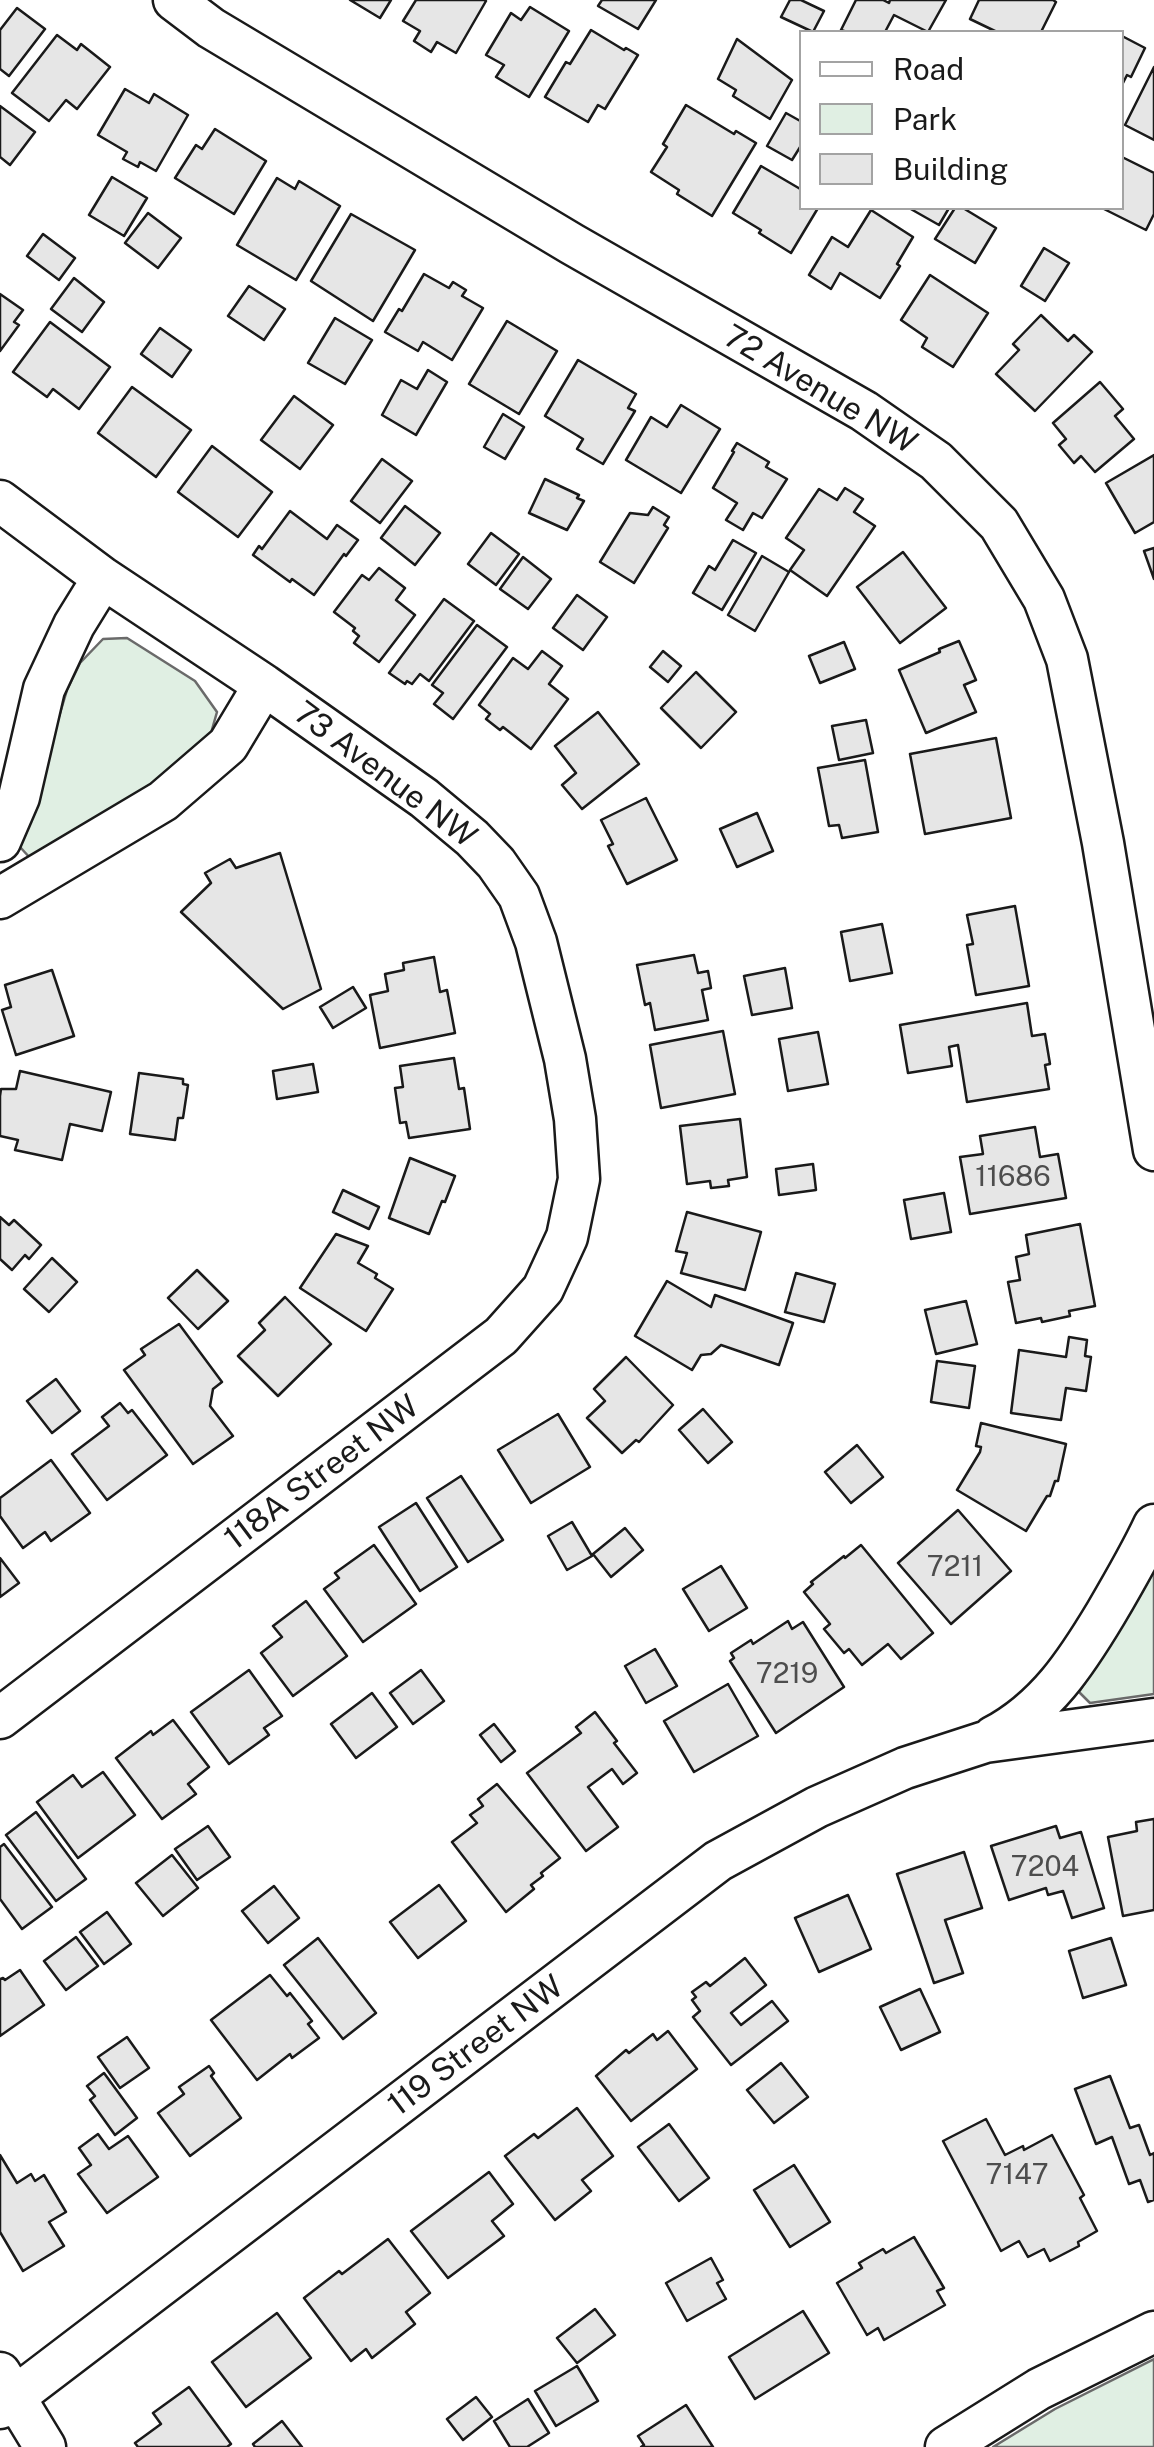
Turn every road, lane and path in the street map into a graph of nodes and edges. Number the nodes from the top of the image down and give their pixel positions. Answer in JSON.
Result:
{"nodes":[{"id":1,"x":174,"y":0,"type":"edge"},
{"id":2,"x":0,"y":502,"type":"edge"},
{"id":3,"x":103,"y":578,"type":"junction"},
{"id":4,"x":264,"y":685,"type":"junction"},
{"id":5,"x":0,"y":841,"type":"edge"},
{"id":6,"x":0,"y":898,"type":"edge"},
{"id":7,"x":1154,"y":1150,"type":"edge"},
{"id":8,"x":578,"y":1179,"type":"joint"},
{"id":9,"x":1154,"y":1525,"type":"edge"},
{"id":10,"x":0,"y":1718,"type":"edge"},
{"id":11,"x":1154,"y":1719,"type":"edge"},
{"id":12,"x":985,"y":1742,"type":"junction"},
{"id":13,"x":1154,"y":2332,"type":"edge"},
{"id":14,"x":5,"y":2393,"type":"edge"},
{"id":15,"x":46,"y":2447,"type":"edge"},
{"id":16,"x":946,"y":2447,"type":"edge"}],
"edges":[{"from":1,"to":7,"type":"street","name":"72 Avenue NW"},
{"from":2,"to":3,"type":"street","name":"73 Avenue NW"},
{"from":3,"to":4,"type":"street","name":"73 Avenue NW"},
{"from":3,"to":5,"type":"street"},
{"from":4,"to":6,"type":"street"},
{"from":4,"to":8,"type":"street","name":"73 Avenue NW"},
{"from":8,"to":10,"type":"street","name":"118A Street NW"},
{"from":9,"to":12,"type":"street","name":"119 Street NW"},
{"from":11,"to":12,"type":"street","name":"119 Street NW"},
{"from":12,"to":14,"type":"street","name":"119 Street NW"},
{"from":13,"to":16,"type":"street"},
{"from":14,"to":15,"type":"street"}]}
